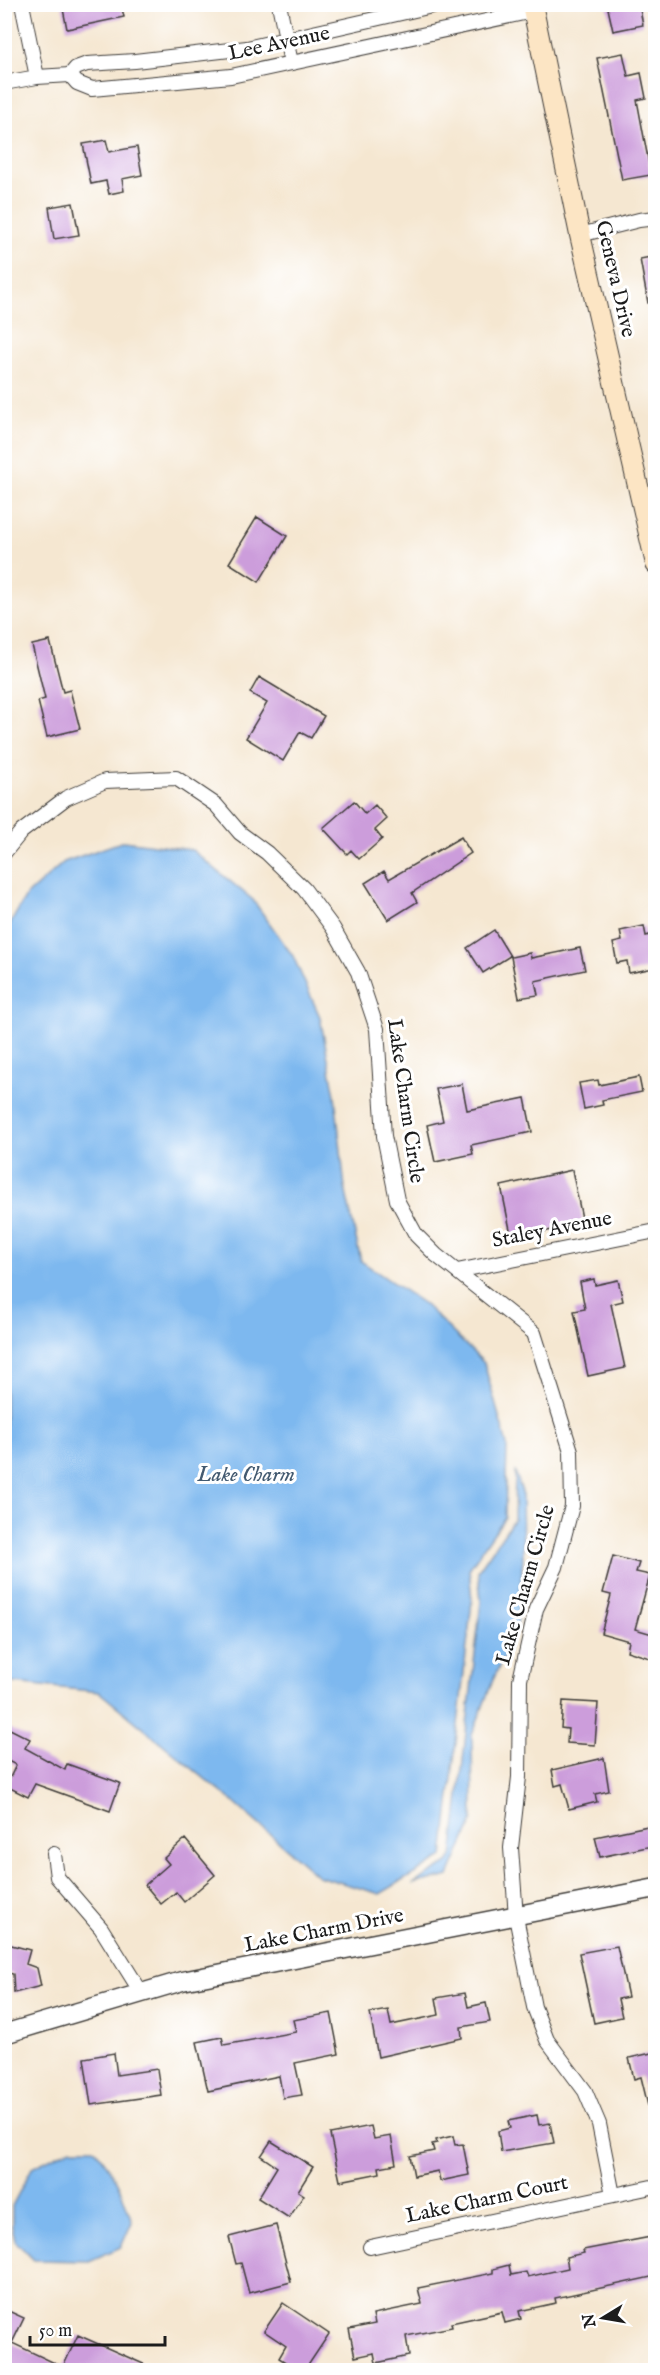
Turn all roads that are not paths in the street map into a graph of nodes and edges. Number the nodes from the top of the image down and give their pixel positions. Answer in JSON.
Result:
{"nodes":[{"id":1,"x":22,"y":4,"type":"edge"},
{"id":2,"x":279,"y":4,"type":"edge"},
{"id":3,"x":441,"y":4,"type":"edge"},
{"id":4,"x":532,"y":8,"type":"edge"},
{"id":5,"x":286,"y":38,"type":"junction"},
{"id":6,"x":291,"y":63,"type":"junction"},
{"id":7,"x":70,"y":75,"type":"junction"},
{"id":8,"x":37,"y":77,"type":"junction"},
{"id":9,"x":4,"y":83,"type":"edge"},
{"id":10,"x":656,"y":218,"type":"edge"},
{"id":11,"x":580,"y":235,"type":"junction"},
{"id":12,"x":656,"y":564,"type":"edge"},
{"id":13,"x":4,"y":853,"type":"edge"},
{"id":14,"x":656,"y":1231,"type":"edge"},
{"id":15,"x":457,"y":1271,"type":"junction"},
{"id":16,"x":54,"y":1854,"type":"dead end"},
{"id":17,"x":656,"y":1888,"type":"edge"},
{"id":18,"x":516,"y":1917,"type":"junction"},
{"id":19,"x":141,"y":1992,"type":"junction"},
{"id":20,"x":4,"y":2034,"type":"edge"},
{"id":21,"x":656,"y":2186,"type":"edge"},
{"id":22,"x":613,"y":2195,"type":"junction"},
{"id":23,"x":370,"y":2247,"type":"dead end"}],
"edges":[{"from":1,"to":8,"type":"street"},
{"from":2,"to":5,"type":"street"},
{"from":3,"to":5,"type":"street","name":"Lee Avenue"},
{"from":4,"to":6,"type":"street","name":"Lee Avenue"},
{"from":4,"to":11,"type":"main road","name":"Geneva Drive"},
{"from":5,"to":6,"type":"street"},
{"from":5,"to":7,"type":"street","name":"Lee Avenue"},
{"from":6,"to":7,"type":"street","name":"Lee Avenue"},
{"from":7,"to":8,"type":"street","name":"Lee Avenue"},
{"from":8,"to":9,"type":"street","name":"Lee Avenue"},
{"from":10,"to":11,"type":"street"},
{"from":11,"to":12,"type":"main road","name":"Geneva Drive"},
{"from":13,"to":15,"type":"street","name":"Lake Charm Circle"},
{"from":14,"to":15,"type":"street","name":"Staley Avenue"},
{"from":15,"to":18,"type":"street","name":"Lake Charm Circle"},
{"from":16,"to":19,"type":"street"},
{"from":17,"to":18,"type":"street","name":"Lake Charm Drive"},
{"from":18,"to":19,"type":"street","name":"Lake Charm Drive"},
{"from":18,"to":22,"type":"street"},
{"from":19,"to":20,"type":"street","name":"Lake Charm Drive"},
{"from":21,"to":22,"type":"street","name":"Lake Charm Court"},
{"from":22,"to":23,"type":"street","name":"Lake Charm Court"}]}
